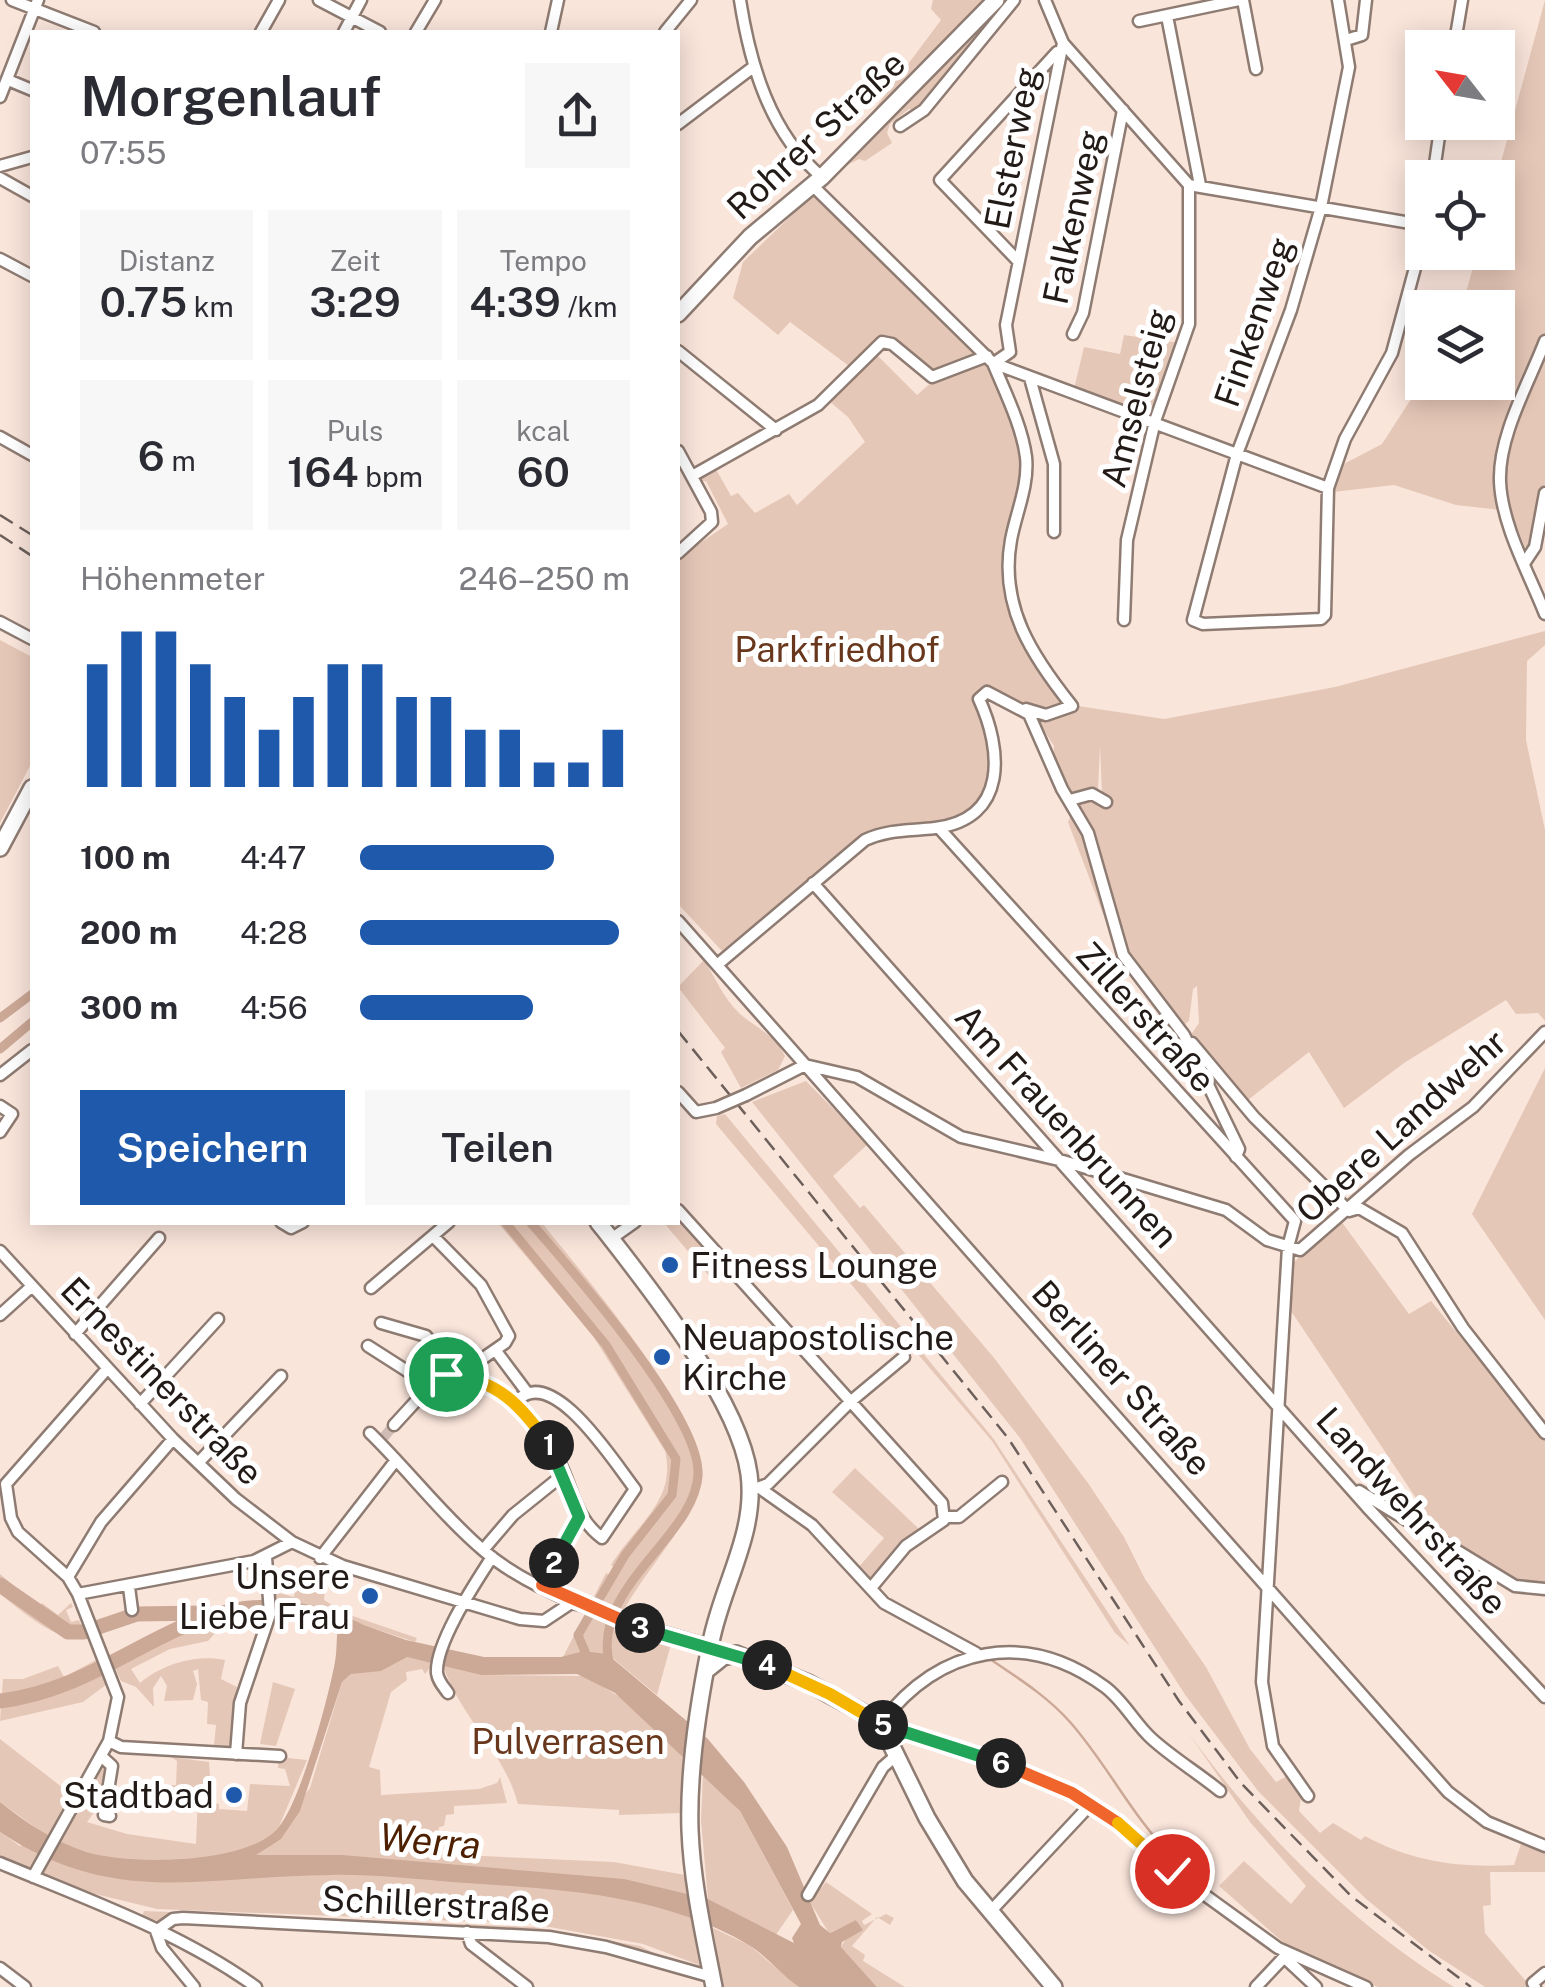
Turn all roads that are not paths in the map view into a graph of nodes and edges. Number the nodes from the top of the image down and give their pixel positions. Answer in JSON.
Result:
{"nodes":[{"id":1,"x":12,"y":0,"type":"edge"},
{"id":2,"x":279,"y":0,"type":"edge"},
{"id":3,"x":319,"y":0,"type":"edge"},
{"id":4,"x":361,"y":0,"type":"edge"},
{"id":5,"x":436,"y":0,"type":"edge"},
{"id":6,"x":558,"y":0,"type":"edge"},
{"id":7,"x":691,"y":0,"type":"edge"},
{"id":8,"x":740,"y":0,"type":"edge"},
{"id":9,"x":996,"y":0,"type":"edge"},
{"id":10,"x":1014,"y":0,"type":"edge"},
{"id":11,"x":1046,"y":0,"type":"edge"},
{"id":12,"x":1241,"y":0,"type":"edge"},
{"id":13,"x":1338,"y":0,"type":"edge"},
{"id":14,"x":1366,"y":0,"type":"edge"},
{"id":15,"x":1462,"y":0,"type":"edge"},
{"id":16,"x":37,"y":4,"type":"edge"},
{"id":17,"x":1168,"y":16,"type":"junction"},
{"id":18,"x":352,"y":17,"type":"junction"},
{"id":19,"x":1139,"y":21,"type":"dead end"},
{"id":20,"x":90,"y":30,"type":"edge"},
{"id":21,"x":262,"y":30,"type":"edge"},
{"id":22,"x":345,"y":30,"type":"edge"},
{"id":23,"x":376,"y":30,"type":"edge"},
{"id":24,"x":417,"y":30,"type":"edge"},
{"id":25,"x":551,"y":30,"type":"edge"},
{"id":26,"x":667,"y":30,"type":"edge"},
{"id":27,"x":1457,"y":30,"type":"edge"},
{"id":28,"x":1346,"y":40,"type":"junction"},
{"id":29,"x":1063,"y":43,"type":"junction"},
{"id":30,"x":752,"y":68,"type":"junction"},
{"id":31,"x":1256,"y":69,"type":"dead end"},
{"id":32,"x":8,"y":80,"type":"junction"},
{"id":33,"x":30,"y":89,"type":"edge"},
{"id":34,"x":0,"y":97,"type":"edge"},
{"id":35,"x":1123,"y":110,"type":"junction"},
{"id":36,"x":680,"y":122,"type":"edge"},
{"id":37,"x":900,"y":126,"type":"dead end"},
{"id":38,"x":30,"y":158,"type":"edge"},
{"id":39,"x":0,"y":166,"type":"edge"},
{"id":40,"x":0,"y":178,"type":"edge"},
{"id":41,"x":818,"y":182,"type":"junction"},
{"id":42,"x":1194,"y":185,"type":"junction"},
{"id":43,"x":30,"y":195,"type":"edge"},
{"id":44,"x":1321,"y":206,"type":"junction"},
{"id":45,"x":1405,"y":222,"type":"edge"},
{"id":46,"x":0,"y":258,"type":"edge"},
{"id":47,"x":1018,"y":261,"type":"junction"},
{"id":48,"x":1414,"y":270,"type":"edge"},
{"id":49,"x":30,"y":275,"type":"edge"},
{"id":50,"x":680,"y":312,"type":"edge"},
{"id":51,"x":1073,"y":334,"type":"dead end"},
{"id":52,"x":1545,"y":342,"type":"edge"},
{"id":53,"x":680,"y":354,"type":"edge"},
{"id":54,"x":990,"y":360,"type":"junction"},
{"id":55,"x":1030,"y":377,"type":"junction"},
{"id":56,"x":1155,"y":421,"type":"junction"},
{"id":57,"x":776,"y":430,"type":"junction"},
{"id":58,"x":0,"y":437,"type":"edge"},
{"id":59,"x":30,"y":454,"type":"edge"},
{"id":60,"x":680,"y":454,"type":"edge"},
{"id":61,"x":1237,"y":454,"type":"junction"},
{"id":62,"x":692,"y":476,"type":"junction"},
{"id":63,"x":1328,"y":488,"type":"junction"},
{"id":64,"x":1545,"y":493,"type":"edge"},
{"id":65,"x":1054,"y":532,"type":"dead end"},
{"id":66,"x":680,"y":551,"type":"edge"},
{"id":67,"x":1525,"y":562,"type":"junction"},
{"id":68,"x":1545,"y":614,"type":"edge"},
{"id":69,"x":1124,"y":620,"type":"dead end"},
{"id":70,"x":0,"y":622,"type":"edge"},
{"id":71,"x":30,"y":638,"type":"edge"},
{"id":72,"x":1026,"y":709,"type":"junction"},
{"id":73,"x":1070,"y":800,"type":"junction"},
{"id":74,"x":1106,"y":802,"type":"dead end"},
{"id":75,"x":26,"y":816,"type":"edge"},
{"id":76,"x":939,"y":828,"type":"junction"},
{"id":77,"x":0,"y":848,"type":"edge"},
{"id":78,"x":813,"y":883,"type":"junction"},
{"id":79,"x":680,"y":922,"type":"edge"},
{"id":80,"x":718,"y":965,"type":"junction"},
{"id":81,"x":1545,"y":1032,"type":"edge"},
{"id":82,"x":1186,"y":1040,"type":"junction"},
{"id":83,"x":30,"y":1052,"type":"edge"},
{"id":84,"x":804,"y":1065,"type":"junction"},
{"id":85,"x":0,"y":1075,"type":"edge"},
{"id":86,"x":680,"y":1094,"type":"edge"},
{"id":87,"x":0,"y":1106,"type":"edge"},
{"id":88,"x":0,"y":1132,"type":"edge"},
{"id":89,"x":1236,"y":1157,"type":"junction"},
{"id":90,"x":1062,"y":1161,"type":"junction"},
{"id":91,"x":1349,"y":1211,"type":"junction"},
{"id":92,"x":680,"y":1212,"type":"edge"},
{"id":93,"x":446,"y":1225,"type":"edge"},
{"id":94,"x":600,"y":1225,"type":"edge"},
{"id":95,"x":630,"y":1225,"type":"edge"},
{"id":96,"x":433,"y":1236,"type":"junction"},
{"id":97,"x":159,"y":1238,"type":"dead end"},
{"id":98,"x":610,"y":1239,"type":"junction"},
{"id":99,"x":1288,"y":1246,"type":"junction"},
{"id":100,"x":0,"y":1251,"type":"edge"},
{"id":101,"x":31,"y":1287,"type":"junction"},
{"id":102,"x":372,"y":1288,"type":"dead end"},
{"id":103,"x":0,"y":1314,"type":"edge"},
{"id":104,"x":218,"y":1318,"type":"dead end"},
{"id":105,"x":381,"y":1323,"type":"dead end"},
{"id":106,"x":75,"y":1334,"type":"junction"},
{"id":107,"x":368,"y":1346,"type":"dead end"},
{"id":108,"x":496,"y":1350,"type":"junction"},
{"id":109,"x":904,"y":1357,"type":"dead end"},
{"id":110,"x":107,"y":1369,"type":"junction"},
{"id":111,"x":457,"y":1375,"type":"junction"},
{"id":112,"x":281,"y":1376,"type":"dead end"},
{"id":113,"x":426,"y":1388,"type":"junction"},
{"id":114,"x":526,"y":1391,"type":"junction"},
{"id":115,"x":516,"y":1401,"type":"junction"},
{"id":116,"x":850,"y":1402,"type":"junction"},
{"id":117,"x":140,"y":1404,"type":"junction"},
{"id":118,"x":1280,"y":1405,"type":"junction"},
{"id":119,"x":394,"y":1425,"type":"tunnel mouth"},
{"id":120,"x":1545,"y":1433,"type":"edge"},
{"id":121,"x":173,"y":1438,"type":"junction"},
{"id":122,"x":378,"y":1438,"type":"dead end"},
{"id":123,"x":396,"y":1460,"type":"junction"},
{"id":124,"x":198,"y":1463,"type":"junction"},
{"id":125,"x":564,"y":1474,"type":"junction"},
{"id":126,"x":3,"y":1480,"type":"edge"},
{"id":127,"x":1002,"y":1482,"type":"dead end"},
{"id":128,"x":1349,"y":1486,"type":"junction"},
{"id":129,"x":756,"y":1488,"type":"junction"},
{"id":130,"x":579,"y":1517,"type":"junction"},
{"id":131,"x":945,"y":1517,"type":"junction"},
{"id":132,"x":292,"y":1542,"type":"junction"},
{"id":133,"x":488,"y":1554,"type":"junction"},
{"id":134,"x":266,"y":1557,"type":"junction"},
{"id":135,"x":320,"y":1558,"type":"junction"},
{"id":136,"x":68,"y":1578,"type":"junction"},
{"id":137,"x":542,"y":1585,"type":"junction"},
{"id":138,"x":1268,"y":1585,"type":"junction"},
{"id":139,"x":128,"y":1587,"type":"junction"},
{"id":140,"x":871,"y":1588,"type":"junction"},
{"id":141,"x":1545,"y":1589,"type":"edge"},
{"id":142,"x":78,"y":1594,"type":"junction"},
{"id":143,"x":465,"y":1601,"type":"junction"},
{"id":144,"x":585,"y":1606,"type":"junction"},
{"id":145,"x":132,"y":1610,"type":"dead end"},
{"id":146,"x":714,"y":1625,"type":"junction"},
{"id":147,"x":710,"y":1646,"type":"junction"},
{"id":148,"x":976,"y":1653,"type":"junction"},
{"id":149,"x":736,"y":1654,"type":"junction"},
{"id":150,"x":708,"y":1669,"type":"junction"},
{"id":151,"x":448,"y":1693,"type":"dead end"},
{"id":152,"x":1545,"y":1698,"type":"edge"},
{"id":153,"x":881,"y":1723,"type":"junction"},
{"id":154,"x":109,"y":1741,"type":"junction"},
{"id":155,"x":895,"y":1746,"type":"junction"},
{"id":156,"x":236,"y":1754,"type":"junction"},
{"id":157,"x":100,"y":1756,"type":"junction"},
{"id":158,"x":280,"y":1756,"type":"dead end"},
{"id":159,"x":1220,"y":1791,"type":"dead end"},
{"id":160,"x":1308,"y":1796,"type":"dead end"},
{"id":161,"x":1091,"y":1804,"type":"junction"},
{"id":162,"x":110,"y":1816,"type":"dead end"},
{"id":163,"x":1545,"y":1846,"type":"edge"},
{"id":164,"x":0,"y":1859,"type":"edge"},
{"id":165,"x":36,"y":1871,"type":"junction"},
{"id":166,"x":808,"y":1895,"type":"dead end"},
{"id":167,"x":989,"y":1914,"type":"junction"},
{"id":168,"x":156,"y":1932,"type":"junction"},
{"id":169,"x":467,"y":1932,"type":"junction"},
{"id":170,"x":1286,"y":1955,"type":"junction"},
{"id":171,"x":0,"y":1968,"type":"edge"},
{"id":172,"x":1545,"y":1974,"type":"edge"},
{"id":173,"x":711,"y":1975,"type":"edge"},
{"id":174,"x":1534,"y":1985,"type":"edge"},
{"id":175,"x":24,"y":1987,"type":"edge"},
{"id":176,"x":194,"y":1987,"type":"edge"},
{"id":177,"x":256,"y":1987,"type":"edge"},
{"id":178,"x":526,"y":1987,"type":"edge"},
{"id":179,"x":1054,"y":1987,"type":"edge"},
{"id":180,"x":1256,"y":1987,"type":"edge"},
{"id":181,"x":1316,"y":1987,"type":"edge"},
{"id":182,"x":1366,"y":1987,"type":"edge"}],
"edges":[{"from":1,"to":16,"type":"street"},
{"from":2,"to":21,"type":"street"},
{"from":3,"to":18,"type":"street"},
{"from":4,"to":18,"type":"street"},
{"from":5,"to":24,"type":"street"},
{"from":6,"to":25,"type":"street"},
{"from":7,"to":26,"type":"street"},
{"from":8,"to":30,"type":"street"},
{"from":9,"to":41,"type":"main road","name":"Rohrer Straße"},
{"from":10,"to":37,"type":"street","name":"Elsterweg"},
{"from":11,"to":29,"type":"street"},
{"from":12,"to":17,"type":"street"},
{"from":12,"to":31,"type":"street"},
{"from":13,"to":28,"type":"street","name":"Finkenweg"},
{"from":14,"to":28,"type":"street"},
{"from":15,"to":27,"type":"street"},
{"from":16,"to":20,"type":"street"},
{"from":16,"to":32,"type":"street"},
{"from":17,"to":19,"type":"street"},
{"from":17,"to":42,"type":"street","name":"Amselsteig"},
{"from":18,"to":22,"type":"street"},
{"from":18,"to":23,"type":"street"},
{"from":28,"to":44,"type":"street","name":"Finkenweg"},
{"from":29,"to":35,"type":"street"},
{"from":29,"to":47,"type":"street","name":"Elsterweg"},
{"from":29,"to":47,"type":"street","name":"Elsterweg"},
{"from":30,"to":36,"type":"street"},
{"from":30,"to":41,"type":"street"},
{"from":32,"to":33,"type":"street"},
{"from":32,"to":34,"type":"street"},
{"from":35,"to":42,"type":"street"},
{"from":35,"to":51,"type":"street","name":"Falkenweg"},
{"from":38,"to":39,"type":"street"},
{"from":40,"to":43,"type":"street"},
{"from":41,"to":50,"type":"main road","name":"Rohrer Straße"},
{"from":41,"to":54,"type":"street"},
{"from":42,"to":44,"type":"street","name":"Finkenweg"},
{"from":42,"to":56,"type":"street","name":"Amselsteig"},
{"from":44,"to":45,"type":"street","name":"Finkenweg"},
{"from":44,"to":61,"type":"street","name":"Finkenweg"},
{"from":46,"to":49,"type":"street"},
{"from":47,"to":54,"type":"street","name":"Elsterweg"},
{"from":48,"to":63,"type":"street"},
{"from":52,"to":67,"type":"street"},
{"from":53,"to":57,"type":"street"},
{"from":54,"to":55,"type":"street","name":"Finkenweg"},
{"from":54,"to":57,"type":"street"},
{"from":54,"to":72,"type":"street"},
{"from":55,"to":56,"type":"street","name":"Finkenweg"},
{"from":55,"to":65,"type":"street"},
{"from":56,"to":61,"type":"street","name":"Finkenweg"},
{"from":56,"to":69,"type":"street","name":"Amselsteig"},
{"from":57,"to":62,"type":"street"},
{"from":58,"to":59,"type":"street"},
{"from":60,"to":62,"type":"street"},
{"from":61,"to":63,"type":"street","name":"Finkenweg"},
{"from":61,"to":63,"type":"street","name":"Finkenweg"},
{"from":62,"to":66,"type":"street"},
{"from":64,"to":67,"type":"street"},
{"from":67,"to":68,"type":"street"},
{"from":70,"to":71,"type":"street"},
{"from":72,"to":73,"type":"street"},
{"from":72,"to":76,"type":"street"},
{"from":73,"to":74,"type":"street"},
{"from":73,"to":82,"type":"street"},
{"from":75,"to":77,"type":"main road"},
{"from":76,"to":78,"type":"street"},
{"from":76,"to":89,"type":"street","name":"Zillerstraße"},
{"from":78,"to":80,"type":"street"},
{"from":78,"to":90,"type":"street","name":"Am Frauenbrunnen"},
{"from":79,"to":80,"type":"street","name":"Berliner Straße"},
{"from":80,"to":84,"type":"street","name":"Berliner Straße"},
{"from":81,"to":91,"type":"street","name":"Obere Landwehr"},
{"from":82,"to":89,"type":"street"},
{"from":82,"to":91,"type":"street"},
{"from":83,"to":85,"type":"street"},
{"from":84,"to":86,"type":"street","bridge":true},
{"from":84,"to":90,"type":"street"},
{"from":84,"to":138,"type":"street","name":"Berliner Straße"},
{"from":87,"to":88,"type":"street"},
{"from":89,"to":99,"type":"street","name":"Zillerstraße"},
{"from":90,"to":99,"type":"street"},
{"from":90,"to":118,"type":"street","name":"Am Frauenbrunnen"},
{"from":91,"to":99,"type":"street","name":"Obere Landwehr"},
{"from":91,"to":120,"type":"street"},
{"from":92,"to":116,"type":"street"},
{"from":93,"to":96,"type":"street"},
{"from":94,"to":98,"type":"main road"},
{"from":95,"to":98,"type":"street"},
{"from":96,"to":102,"type":"street"},
{"from":96,"to":108,"type":"street"},
{"from":97,"to":106,"type":"street"},
{"from":98,"to":129,"type":"main road"},
{"from":99,"to":118,"type":"street"},
{"from":100,"to":101,"type":"street","name":"Ernestinerstraße"},
{"from":101,"to":103,"type":"street"},
{"from":101,"to":106,"type":"street","name":"Ernestinerstraße"},
{"from":104,"to":117,"type":"street"},
{"from":105,"to":111,"type":"street"},
{"from":106,"to":110,"type":"street","name":"Ernestinerstraße"},
{"from":107,"to":113,"type":"street"},
{"from":108,"to":111,"type":"street"},
{"from":108,"to":114,"type":"street"},
{"from":109,"to":116,"type":"street"},
{"from":110,"to":117,"type":"street","name":"Ernestinerstraße"},
{"from":110,"to":126,"type":"street"},
{"from":111,"to":113,"type":"street"},
{"from":111,"to":115,"type":"street"},
{"from":112,"to":124,"type":"street"},
{"from":113,"to":119,"type":"street"},
{"from":114,"to":115,"type":"street"},
{"from":114,"to":130,"type":"street"},
{"from":115,"to":125,"type":"street"},
{"from":116,"to":129,"type":"street"},
{"from":116,"to":131,"type":"street"},
{"from":117,"to":121,"type":"street","name":"Ernestinerstraße"},
{"from":118,"to":128,"type":"street","name":"Landwehrstraße"},
{"from":118,"to":138,"type":"street"},
{"from":121,"to":124,"type":"street","name":"Ernestinerstraße"},
{"from":121,"to":136,"type":"street"},
{"from":122,"to":123,"type":"street"},
{"from":123,"to":133,"type":"street"},
{"from":123,"to":135,"type":"street"},
{"from":124,"to":132,"type":"street","name":"Ernestinerstraße"},
{"from":125,"to":130,"type":"street"},
{"from":125,"to":133,"type":"street"},
{"from":126,"to":136,"type":"street"},
{"from":127,"to":131,"type":"street"},
{"from":128,"to":141,"type":"street"},
{"from":128,"to":152,"type":"street","name":"Landwehrstraße"},
{"from":129,"to":140,"type":"street"},
{"from":129,"to":146,"type":"main road"},
{"from":130,"to":137,"type":"street"},
{"from":131,"to":140,"type":"street"},
{"from":132,"to":134,"type":"street"},
{"from":132,"to":135,"type":"street","name":"Ernestinerstraße"},
{"from":133,"to":137,"type":"street"},
{"from":133,"to":143,"type":"street"},
{"from":134,"to":139,"type":"street"},
{"from":134,"to":156,"type":"street"},
{"from":135,"to":143,"type":"street","name":"Ernestinerstraße"},
{"from":136,"to":142,"type":"street"},
{"from":137,"to":144,"type":"street"},
{"from":138,"to":160,"type":"street"},
{"from":138,"to":163,"type":"street","name":"Berliner Straße"},
{"from":139,"to":142,"type":"street"},
{"from":139,"to":145,"type":"street"},
{"from":140,"to":148,"type":"street"},
{"from":142,"to":154,"type":"street"},
{"from":143,"to":144,"type":"street","name":"Ernestinerstraße"},
{"from":143,"to":151,"type":"street"},
{"from":144,"to":147,"type":"street"},
{"from":146,"to":147,"type":"main road"},
{"from":146,"to":149,"type":"main road"},
{"from":147,"to":149,"type":"main road"},
{"from":147,"to":150,"type":"main road"},
{"from":148,"to":153,"type":"street"},
{"from":148,"to":159,"type":"street"},
{"from":149,"to":150,"type":"main road"},
{"from":149,"to":153,"type":"main road"},
{"from":150,"to":173,"type":"main road"},
{"from":153,"to":155,"type":"main road"},
{"from":154,"to":156,"type":"street"},
{"from":154,"to":157,"type":"street"},
{"from":155,"to":161,"type":"street"},
{"from":155,"to":166,"type":"street"},
{"from":155,"to":167,"type":"main road"},
{"from":156,"to":158,"type":"street"},
{"from":157,"to":162,"type":"street"},
{"from":157,"to":165,"type":"street"},
{"from":161,"to":167,"type":"street"},
{"from":161,"to":170,"type":"street"},
{"from":164,"to":165,"type":"street"},
{"from":165,"to":168,"type":"street"},
{"from":167,"to":179,"type":"main road"},
{"from":168,"to":169,"type":"street","name":"Schillerstraße"},
{"from":168,"to":176,"type":"street"},
{"from":168,"to":177,"type":"street"},
{"from":169,"to":173,"type":"street","name":"Schillerstraße"},
{"from":169,"to":178,"type":"street"},
{"from":170,"to":180,"type":"street"},
{"from":170,"to":181,"type":"street"},
{"from":170,"to":182,"type":"street"},
{"from":171,"to":175,"type":"street"},
{"from":172,"to":174,"type":"street"}]}
